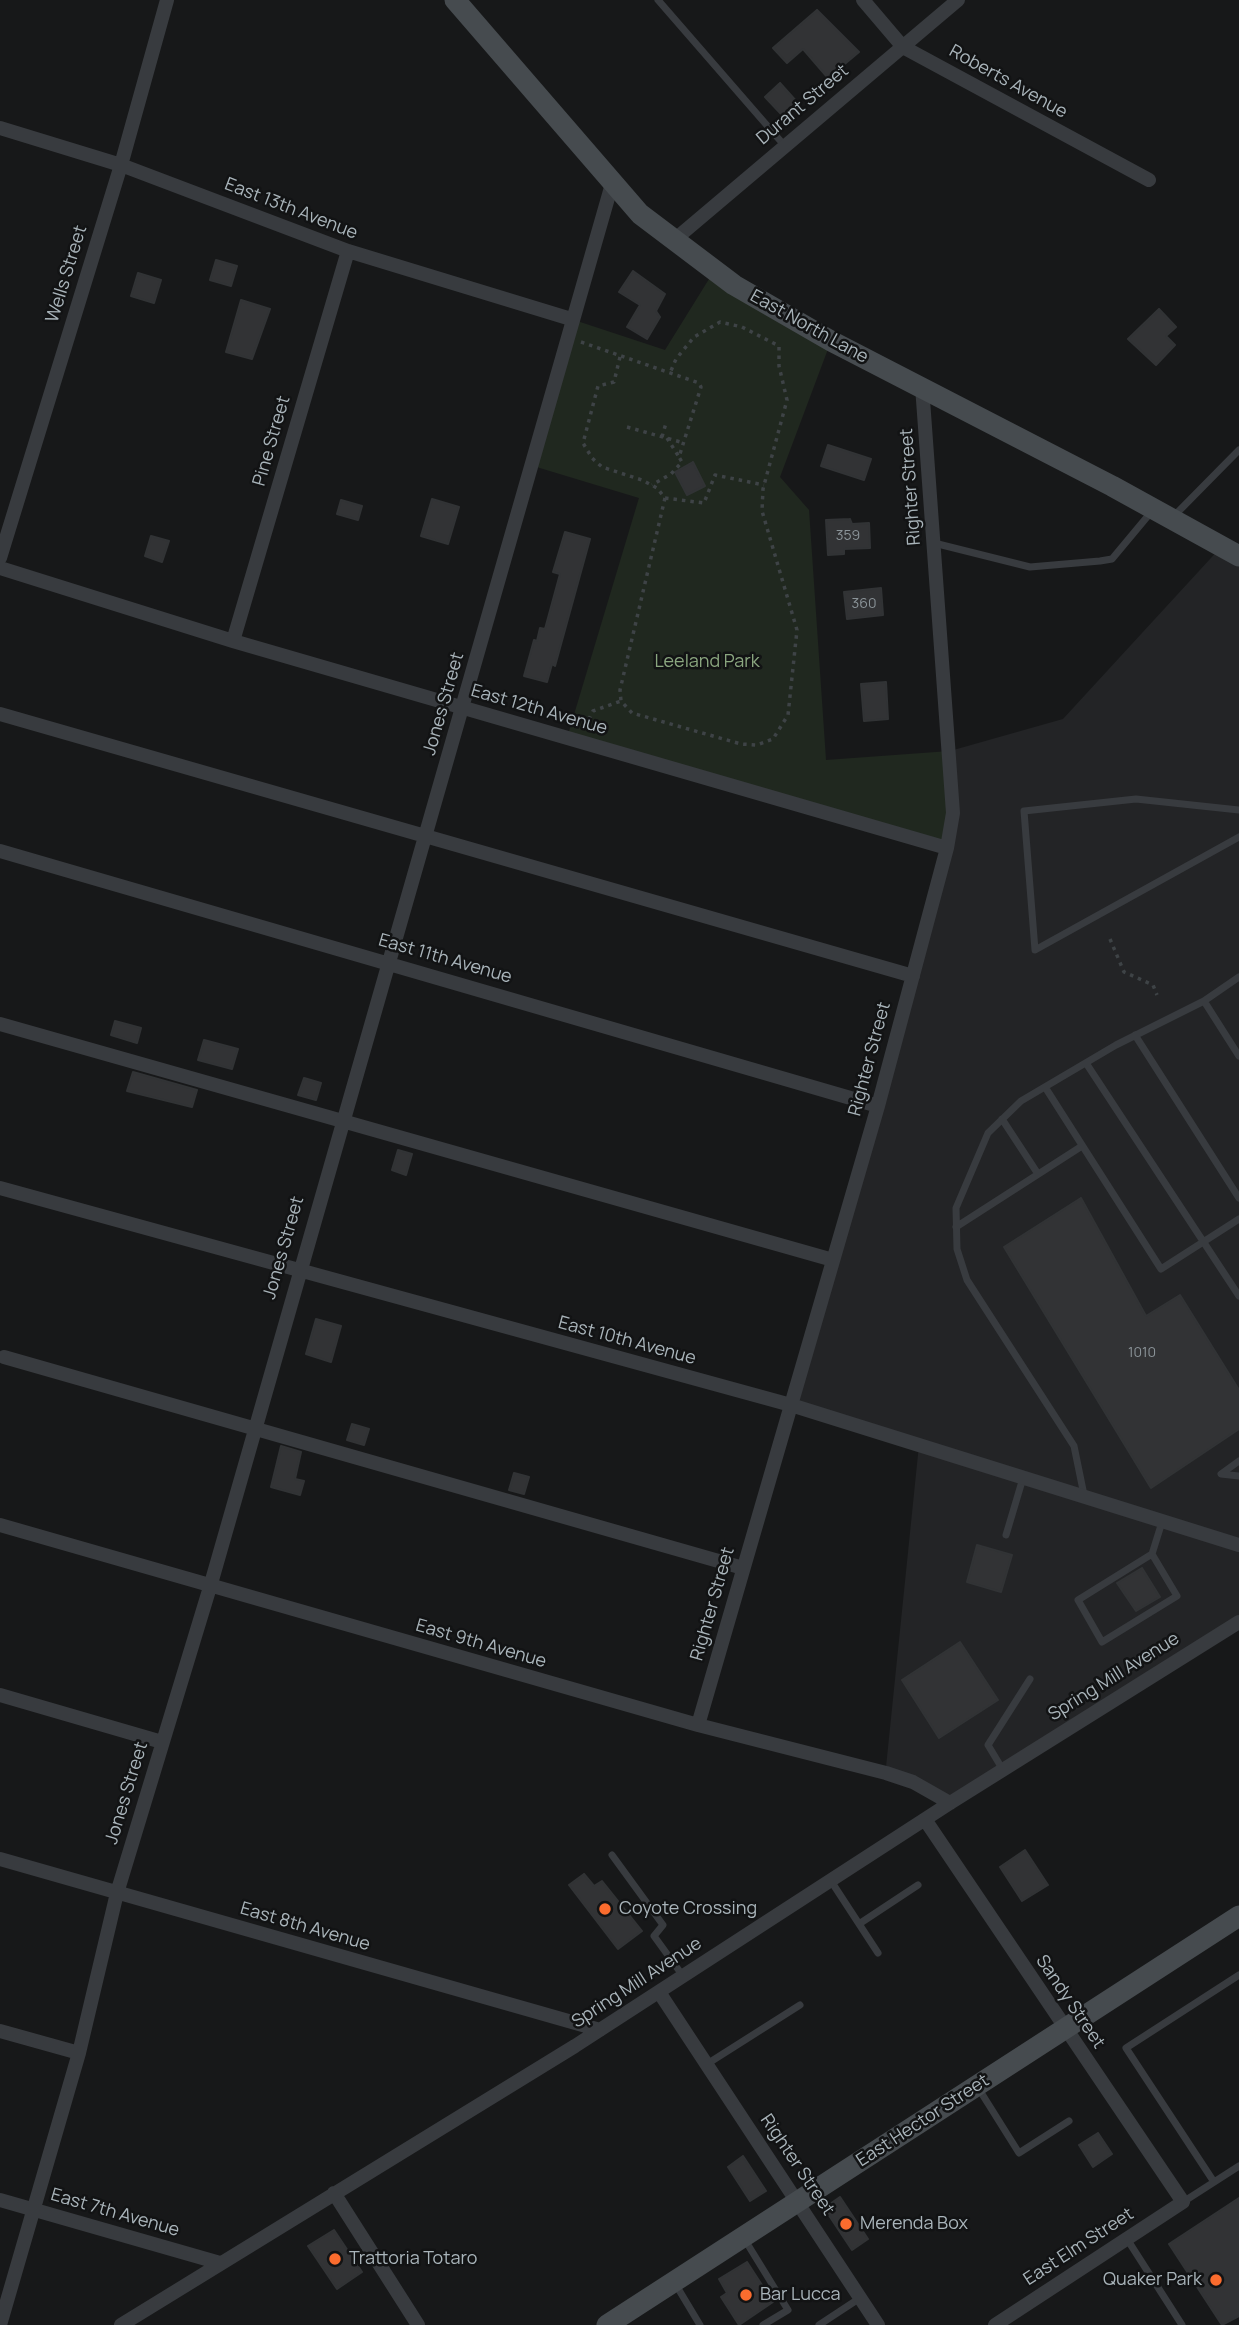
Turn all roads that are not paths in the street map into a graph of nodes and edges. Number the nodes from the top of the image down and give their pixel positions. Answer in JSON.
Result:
{"nodes":[{"id":1,"x":167,"y":0,"type":"edge"},
{"id":2,"x":455,"y":0,"type":"edge"},
{"id":3,"x":657,"y":0,"type":"edge"},
{"id":4,"x":863,"y":0,"type":"edge"},
{"id":5,"x":958,"y":0,"type":"edge"},
{"id":6,"x":903,"y":47,"type":"junction"},
{"id":7,"x":0,"y":128,"type":"edge"},
{"id":8,"x":784,"y":145,"type":"junction"},
{"id":9,"x":121,"y":165,"type":"junction"},
{"id":10,"x":1149,"y":180,"type":"dead end"},
{"id":11,"x":612,"y":184,"type":"junction"},
{"id":12,"x":673,"y":241,"type":"junction"},
{"id":13,"x":348,"y":251,"type":"junction"},
{"id":14,"x":571,"y":318,"type":"junction"},
{"id":15,"x":922,"y":386,"type":"junction"},
{"id":16,"x":1239,"y":450,"type":"edge"},
{"id":17,"x":1163,"y":513,"type":"junction"},
{"id":18,"x":934,"y":543,"type":"junction"},
{"id":19,"x":1239,"y":556,"type":"edge"},
{"id":20,"x":0,"y":558,"type":"edge"},
{"id":21,"x":0,"y":568,"type":"edge"},
{"id":22,"x":233,"y":641,"type":"junction"},
{"id":23,"x":464,"y":708,"type":"junction"},
{"id":24,"x":0,"y":714,"type":"edge"},
{"id":25,"x":1239,"y":810,"type":"edge"},
{"id":26,"x":425,"y":835,"type":"junction"},
{"id":27,"x":1239,"y":837,"type":"edge"},
{"id":28,"x":947,"y":848,"type":"junction"},
{"id":29,"x":0,"y":851,"type":"edge"},
{"id":30,"x":386,"y":961,"type":"junction"},
{"id":31,"x":913,"y":976,"type":"junction"},
{"id":32,"x":1239,"y":977,"type":"edge"},
{"id":33,"x":1204,"y":1001,"type":"junction"},
{"id":34,"x":0,"y":1024,"type":"edge"},
{"id":35,"x":1135,"y":1035,"type":"junction"},
{"id":36,"x":1239,"y":1056,"type":"edge"},
{"id":37,"x":1086,"y":1063,"type":"junction"},
{"id":38,"x":1045,"y":1087,"type":"junction"},
{"id":39,"x":878,"y":1106,"type":"junction"},
{"id":40,"x":341,"y":1119,"type":"junction"},
{"id":41,"x":1002,"y":1119,"type":"junction"},
{"id":42,"x":1082,"y":1146,"type":"junction"},
{"id":43,"x":1038,"y":1174,"type":"junction"},
{"id":44,"x":0,"y":1188,"type":"edge"},
{"id":45,"x":1239,"y":1198,"type":"edge"},
{"id":46,"x":1239,"y":1219,"type":"edge"},
{"id":47,"x":956,"y":1227,"type":"junction"},
{"id":48,"x":1204,"y":1242,"type":"junction"},
{"id":49,"x":833,"y":1260,"type":"junction"},
{"id":50,"x":298,"y":1272,"type":"junction"},
{"id":51,"x":1239,"y":1296,"type":"edge"},
{"id":52,"x":4,"y":1357,"type":"dead end"},
{"id":53,"x":790,"y":1405,"type":"junction"},
{"id":54,"x":254,"y":1430,"type":"junction"},
{"id":55,"x":1239,"y":1461,"type":"edge"},
{"id":56,"x":1239,"y":1476,"type":"edge"},
{"id":57,"x":1023,"y":1477,"type":"junction"},
{"id":58,"x":1084,"y":1495,"type":"junction"},
{"id":59,"x":1162,"y":1521,"type":"junction"},
{"id":60,"x":0,"y":1525,"type":"edge"},
{"id":61,"x":1006,"y":1535,"type":"dead end"},
{"id":62,"x":1239,"y":1545,"type":"edge"},
{"id":63,"x":1152,"y":1554,"type":"junction"},
{"id":64,"x":743,"y":1568,"type":"junction"},
{"id":65,"x":209,"y":1587,"type":"junction"},
{"id":66,"x":1239,"y":1622,"type":"edge"},
{"id":67,"x":1030,"y":1679,"type":"dead end"},
{"id":68,"x":0,"y":1695,"type":"edge"},
{"id":69,"x":698,"y":1725,"type":"junction"},
{"id":70,"x":162,"y":1742,"type":"junction"},
{"id":71,"x":1003,"y":1770,"type":"junction"},
{"id":72,"x":950,"y":1803,"type":"junction"},
{"id":73,"x":926,"y":1821,"type":"junction"},
{"id":74,"x":612,"y":1855,"type":"dead end"},
{"id":75,"x":0,"y":1859,"type":"edge"},
{"id":76,"x":831,"y":1881,"type":"junction"},
{"id":77,"x":918,"y":1885,"type":"dead end"},
{"id":78,"x":117,"y":1893,"type":"junction"},
{"id":79,"x":1239,"y":1916,"type":"edge"},
{"id":80,"x":859,"y":1924,"type":"junction"},
{"id":81,"x":878,"y":1953,"type":"dead end"},
{"id":82,"x":1239,"y":1975,"type":"edge"},
{"id":83,"x":683,"y":1976,"type":"junction"},
{"id":84,"x":659,"y":1992,"type":"junction"},
{"id":85,"x":800,"y":2006,"type":"dead end"},
{"id":86,"x":1064,"y":2029,"type":"junction"},
{"id":87,"x":600,"y":2030,"type":"junction"},
{"id":88,"x":0,"y":2031,"type":"edge"},
{"id":89,"x":79,"y":2053,"type":"junction"},
{"id":90,"x":707,"y":2064,"type":"junction"},
{"id":91,"x":977,"y":2086,"type":"junction"},
{"id":92,"x":1069,"y":2121,"type":"dead end"},
{"id":93,"x":1239,"y":2166,"type":"edge"},
{"id":94,"x":1214,"y":2182,"type":"junction"},
{"id":95,"x":334,"y":2193,"type":"junction"},
{"id":96,"x":0,"y":2200,"type":"edge"},
{"id":97,"x":799,"y":2201,"type":"junction"},
{"id":98,"x":1183,"y":2202,"type":"junction"},
{"id":99,"x":32,"y":2209,"type":"junction"},
{"id":100,"x":743,"y":2237,"type":"junction"},
{"id":101,"x":1127,"y":2239,"type":"junction"},
{"id":102,"x":220,"y":2263,"type":"junction"},
{"id":103,"x":673,"y":2282,"type":"junction"},
{"id":104,"x":861,"y":2298,"type":"junction"},
{"id":105,"x":0,"y":2325,"type":"edge"},
{"id":106,"x":121,"y":2325,"type":"edge"},
{"id":107,"x":418,"y":2325,"type":"edge"},
{"id":108,"x":607,"y":2325,"type":"edge"},
{"id":109,"x":700,"y":2325,"type":"edge"},
{"id":110,"x":763,"y":2325,"type":"edge"},
{"id":111,"x":819,"y":2325,"type":"edge"},
{"id":112,"x":878,"y":2325,"type":"edge"},
{"id":113,"x":995,"y":2325,"type":"edge"},
{"id":114,"x":1182,"y":2325,"type":"edge"}],
"edges":[{"from":1,"to":9,"type":"street","name":"Wells Street"},
{"from":2,"to":11,"type":"street","name":"East North Lane"},
{"from":3,"to":8,"type":"lane"},
{"from":4,"to":6,"type":"street","name":"Roberts Avenue"},
{"from":5,"to":6,"type":"street","name":"Durant Street"},
{"from":6,"to":8,"type":"street","name":"Durant Street"},
{"from":6,"to":10,"type":"street","name":"Roberts Avenue"},
{"from":7,"to":9,"type":"street","name":"East 13th Avenue"},
{"from":8,"to":12,"type":"street","name":"Durant Street"},
{"from":9,"to":13,"type":"street","name":"East 13th Avenue"},
{"from":9,"to":20,"type":"street","name":"Wells Street"},
{"from":11,"to":12,"type":"street","name":"East North Lane"},
{"from":11,"to":14,"type":"street","name":"Jones Street"},
{"from":12,"to":15,"type":"street","name":"East North Lane"},
{"from":13,"to":14,"type":"street","name":"East 13th Avenue"},
{"from":13,"to":22,"type":"street","name":"Pine Street"},
{"from":14,"to":23,"type":"street","name":"Jones Street"},
{"from":15,"to":17,"type":"street","name":"East North Lane"},
{"from":15,"to":18,"type":"street","name":"Righter Street"},
{"from":16,"to":17,"type":"lane"},
{"from":17,"to":18,"type":"lane"},
{"from":17,"to":19,"type":"street","name":"East North Lane"},
{"from":18,"to":28,"type":"street","name":"Righter Street"},
{"from":21,"to":22,"type":"street","name":"East 12th Avenue"},
{"from":22,"to":23,"type":"street","name":"East 12th Avenue"},
{"from":23,"to":26,"type":"street","name":"Jones Street"},
{"from":23,"to":28,"type":"street","name":"East 12th Avenue"},
{"from":24,"to":26,"type":"street"},
{"from":25,"to":27,"type":"lane"},
{"from":26,"to":30,"type":"street","name":"Jones Street"},
{"from":26,"to":31,"type":"street"},
{"from":28,"to":31,"type":"street","name":"Righter Street"},
{"from":29,"to":30,"type":"street","name":"East 11th Avenue"},
{"from":30,"to":39,"type":"street","name":"East 11th Avenue"},
{"from":30,"to":40,"type":"street","name":"Jones Street"},
{"from":31,"to":39,"type":"street","name":"Righter Street"},
{"from":32,"to":33,"type":"lane"},
{"from":33,"to":35,"type":"lane"},
{"from":33,"to":36,"type":"lane"},
{"from":34,"to":40,"type":"street"},
{"from":35,"to":37,"type":"lane"},
{"from":35,"to":45,"type":"lane"},
{"from":37,"to":38,"type":"lane"},
{"from":37,"to":48,"type":"lane"},
{"from":38,"to":41,"type":"lane"},
{"from":38,"to":42,"type":"lane"},
{"from":39,"to":49,"type":"street","name":"Righter Street"},
{"from":40,"to":49,"type":"street"},
{"from":40,"to":50,"type":"street","name":"Jones Street"},
{"from":41,"to":43,"type":"lane"},
{"from":41,"to":47,"type":"lane"},
{"from":42,"to":43,"type":"lane"},
{"from":42,"to":48,"type":"lane"},
{"from":43,"to":47,"type":"lane"},
{"from":44,"to":50,"type":"street","name":"East 10th Avenue"},
{"from":46,"to":48,"type":"lane"},
{"from":47,"to":58,"type":"lane"},
{"from":48,"to":51,"type":"lane"},
{"from":49,"to":53,"type":"street","name":"Righter Street"},
{"from":50,"to":53,"type":"street","name":"East 10th Avenue"},
{"from":50,"to":54,"type":"street","name":"Jones Street"},
{"from":52,"to":54,"type":"street"},
{"from":53,"to":57,"type":"street","name":"East 10th Avenue"},
{"from":53,"to":64,"type":"street","name":"Righter Street"},
{"from":54,"to":64,"type":"street"},
{"from":54,"to":65,"type":"street","name":"Jones Street"},
{"from":55,"to":56,"type":"lane"},
{"from":57,"to":58,"type":"street","name":"East 10th Avenue"},
{"from":57,"to":61,"type":"lane"},
{"from":58,"to":59,"type":"street","name":"East 10th Avenue"},
{"from":59,"to":62,"type":"street","name":"East 10th Avenue"},
{"from":59,"to":63,"type":"lane"},
{"from":60,"to":65,"type":"street","name":"East 9th Avenue"},
{"from":63,"to":63,"type":"lane"},
{"from":64,"to":69,"type":"street","name":"Righter Street"},
{"from":65,"to":69,"type":"street","name":"East 9th Avenue"},
{"from":65,"to":70,"type":"street","name":"Jones Street"},
{"from":66,"to":71,"type":"street","name":"Spring Mill Avenue"},
{"from":67,"to":71,"type":"lane"},
{"from":68,"to":70,"type":"street"},
{"from":69,"to":72,"type":"street","name":"East 9th Avenue"},
{"from":70,"to":78,"type":"street","name":"Jones Street"},
{"from":71,"to":72,"type":"street","name":"Spring Mill Avenue"},
{"from":72,"to":73,"type":"street","name":"Spring Mill Avenue"},
{"from":73,"to":76,"type":"street","name":"Spring Mill Avenue"},
{"from":73,"to":86,"type":"street","name":"Sandy Street"},
{"from":74,"to":83,"type":"lane"},
{"from":75,"to":78,"type":"street","name":"East 8th Avenue"},
{"from":76,"to":80,"type":"lane"},
{"from":76,"to":83,"type":"street","name":"Spring Mill Avenue"},
{"from":77,"to":80,"type":"lane"},
{"from":78,"to":87,"type":"street","name":"East 8th Avenue"},
{"from":78,"to":89,"type":"street","name":"Jones Street"},
{"from":79,"to":86,"type":"street","name":"East Hector Street"},
{"from":80,"to":81,"type":"lane"},
{"from":82,"to":94,"type":"lane"},
{"from":83,"to":84,"type":"street","name":"Spring Mill Avenue"},
{"from":84,"to":87,"type":"street","name":"Spring Mill Avenue"},
{"from":84,"to":90,"type":"street","name":"Righter Street"},
{"from":85,"to":90,"type":"lane"},
{"from":86,"to":91,"type":"street","name":"East Hector Street"},
{"from":86,"to":98,"type":"street","name":"Sandy Street"},
{"from":87,"to":95,"type":"street","name":"Spring Mill Avenue"},
{"from":88,"to":89,"type":"street"},
{"from":89,"to":99,"type":"street","name":"Jones Street"},
{"from":90,"to":97,"type":"street","name":"Righter Street"},
{"from":91,"to":92,"type":"lane"},
{"from":91,"to":97,"type":"street","name":"East Hector Street"},
{"from":93,"to":94,"type":"lane"},
{"from":94,"to":98,"type":"lane"},
{"from":95,"to":102,"type":"street","name":"Spring Mill Avenue"},
{"from":95,"to":107,"type":"street"},
{"from":96,"to":99,"type":"street","name":"East 7th Avenue"},
{"from":97,"to":100,"type":"street","name":"East Hector Street"},
{"from":97,"to":104,"type":"street","name":"Righter Street"},
{"from":98,"to":101,"type":"street","name":"East Elm Street"},
{"from":99,"to":102,"type":"street","name":"East 7th Avenue"},
{"from":99,"to":105,"type":"street","name":"Jones Street"},
{"from":100,"to":103,"type":"street","name":"East Hector Street"},
{"from":100,"to":110,"type":"lane"},
{"from":101,"to":113,"type":"street","name":"East Elm Street"},
{"from":101,"to":114,"type":"lane"},
{"from":102,"to":106,"type":"street","name":"Spring Mill Avenue"},
{"from":103,"to":108,"type":"street","name":"East Hector Street"},
{"from":103,"to":109,"type":"lane"},
{"from":104,"to":111,"type":"lane"},
{"from":104,"to":112,"type":"street","name":"Righter Street"}]}
